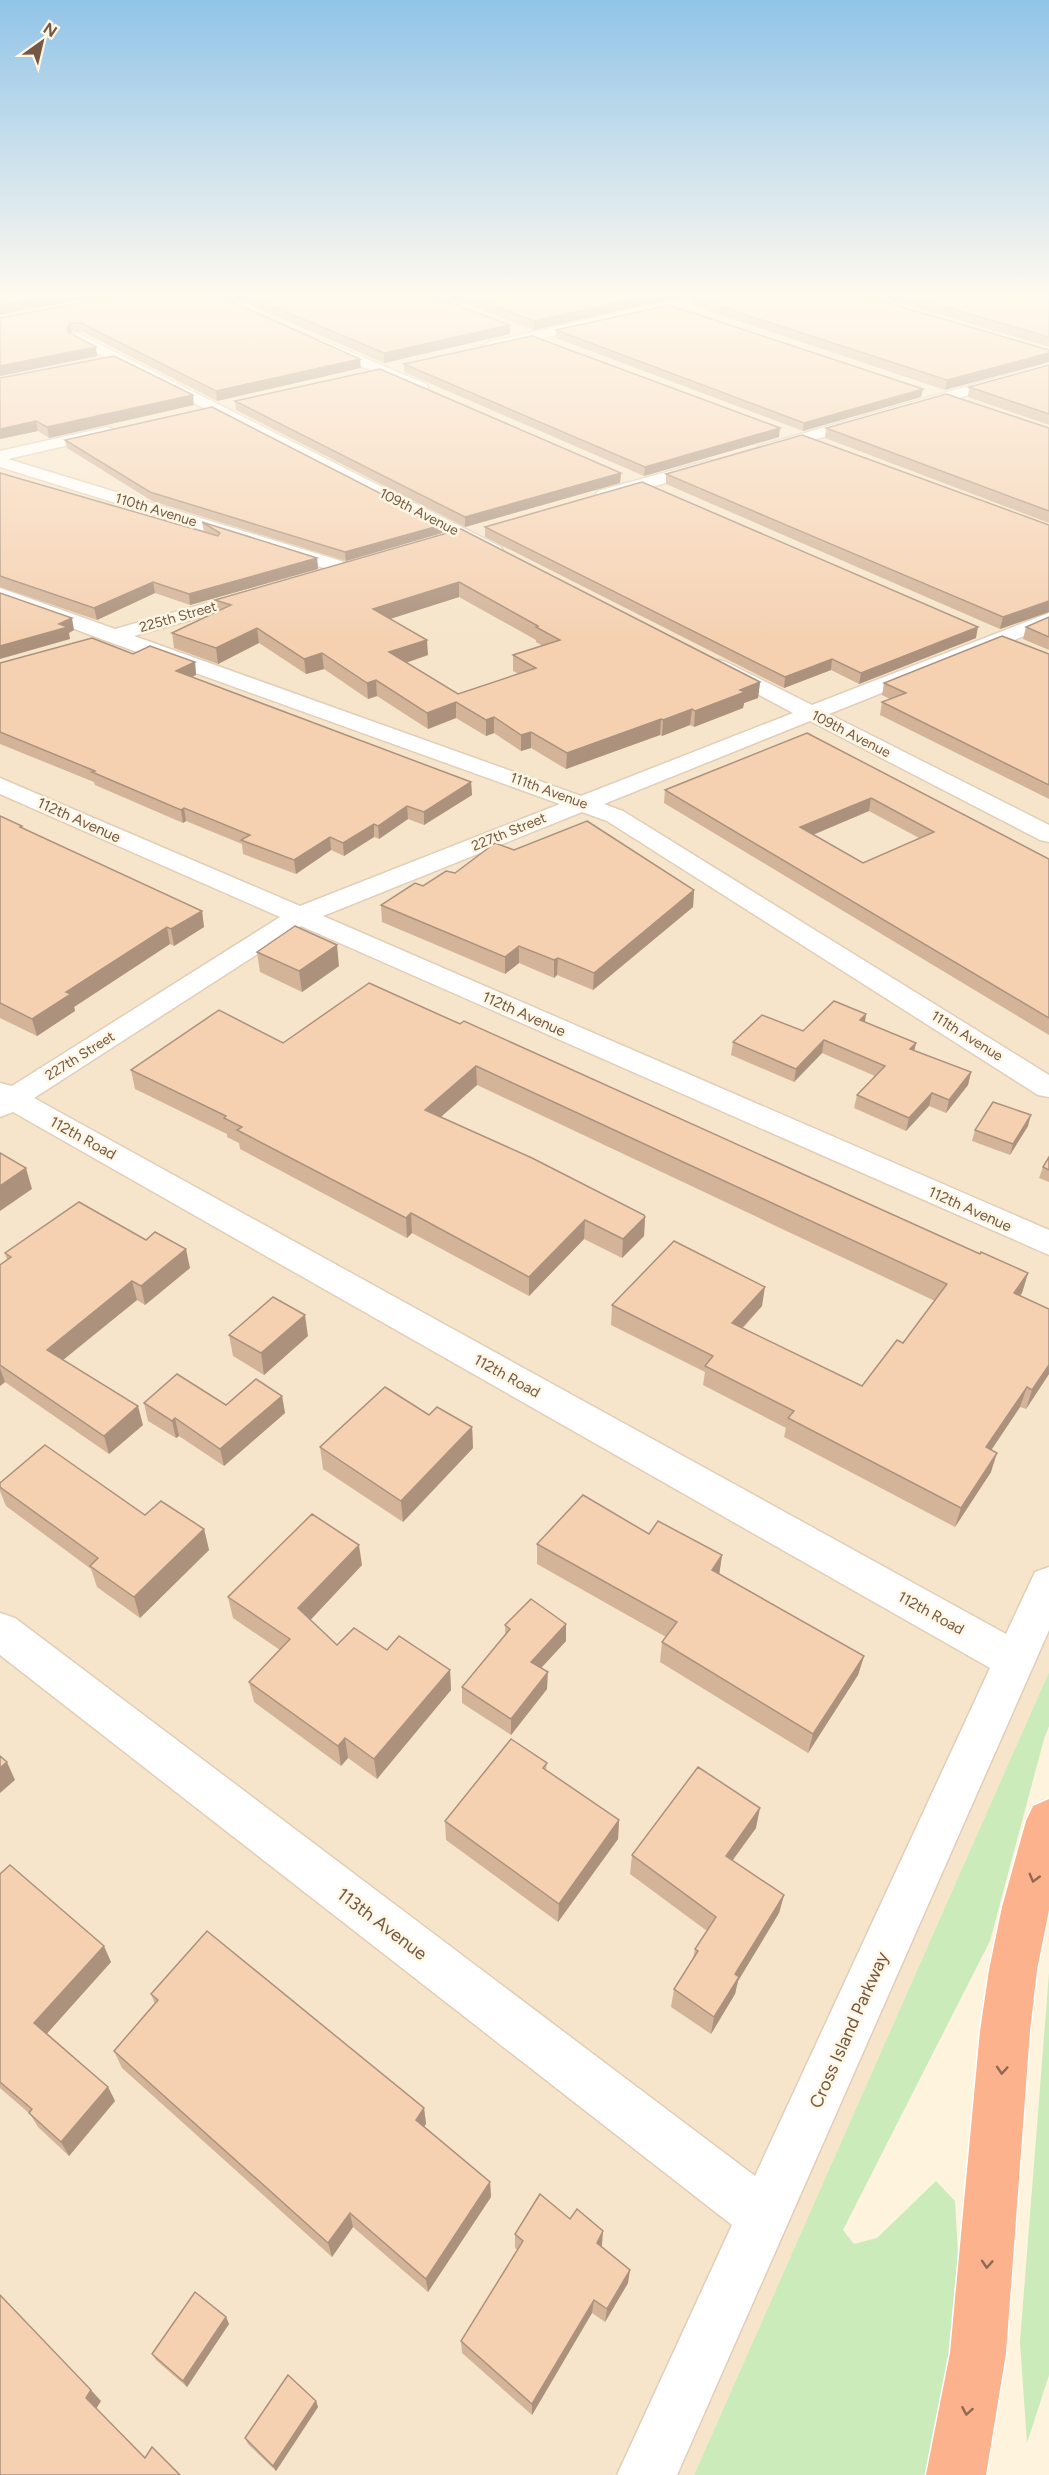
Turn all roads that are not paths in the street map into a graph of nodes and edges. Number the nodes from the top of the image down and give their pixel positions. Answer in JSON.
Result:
{"nodes":[{"id":1,"x":215,"y":408,"type":"joint"},
{"id":2,"x":909,"y":408,"type":"edge"},
{"id":3,"x":192,"y":413,"type":"edge"},
{"id":4,"x":124,"y":428,"type":"edge"},
{"id":5,"x":782,"y":430,"type":"edge"},
{"id":6,"x":804,"y":438,"type":"junction"},
{"id":7,"x":826,"y":447,"type":"edge"},
{"id":8,"x":747,"y":454,"type":"edge"},
{"id":9,"x":0,"y":456,"type":"edge"},
{"id":10,"x":724,"y":461,"type":"edge"},
{"id":11,"x":0,"y":462,"type":"edge"},
{"id":12,"x":622,"y":474,"type":"edge"},
{"id":13,"x":643,"y":483,"type":"junction"},
{"id":14,"x":672,"y":496,"type":"edge"},
{"id":15,"x":587,"y":500,"type":"edge"},
{"id":16,"x":486,"y":529,"type":"edge"},
{"id":17,"x":463,"y":535,"type":"junction"},
{"id":18,"x":442,"y":541,"type":"edge"},
{"id":19,"x":507,"y":558,"type":"edge"},
{"id":20,"x":368,"y":563,"type":"edge"},
{"id":21,"x":347,"y":569,"type":"junction"},
{"id":22,"x":314,"y":578,"type":"edge"},
{"id":23,"x":281,"y":588,"type":"edge"},
{"id":24,"x":0,"y":594,"type":"edge"},
{"id":25,"x":1049,"y":619,"type":"edge"},
{"id":26,"x":114,"y":635,"type":"junction"},
{"id":27,"x":84,"y":644,"type":"edge"},
{"id":28,"x":699,"y":656,"type":"edge"},
{"id":29,"x":810,"y":713,"type":"junction"},
{"id":30,"x":0,"y":785,"type":"edge"},
{"id":31,"x":581,"y":803,"type":"junction"},
{"id":32,"x":1049,"y":835,"type":"edge"},
{"id":33,"x":299,"y":916,"type":"junction"},
{"id":34,"x":1049,"y":1088,"type":"edge"},
{"id":35,"x":4,"y":1099,"type":"edge"},
{"id":36,"x":1049,"y":1243,"type":"edge"},
{"id":37,"x":1049,"y":1584,"type":"edge"},
{"id":38,"x":0,"y":1631,"type":"edge"},
{"id":39,"x":1014,"y":1660,"type":"junction"},
{"id":40,"x":1049,"y":1821,"type":"edge"},
{"id":41,"x":765,"y":2217,"type":"junction"},
{"id":42,"x":647,"y":2475,"type":"edge"},
{"id":43,"x":956,"y":2475,"type":"edge"}],
"edges":[{"from":1,"to":3,"type":"street"},
{"from":1,"to":17,"type":"street","name":"109th Avenue"},
{"from":2,"to":6,"type":"street"},
{"from":4,"to":9,"type":"street"},
{"from":5,"to":6,"type":"street"},
{"from":6,"to":7,"type":"street"},
{"from":6,"to":8,"type":"street"},
{"from":10,"to":13,"type":"street"},
{"from":11,"to":21,"type":"street","name":"110th Avenue"},
{"from":12,"to":13,"type":"street"},
{"from":13,"to":14,"type":"street"},
{"from":13,"to":15,"type":"street"},
{"from":16,"to":17,"type":"street"},
{"from":17,"to":18,"type":"street"},
{"from":17,"to":19,"type":"street","name":"109th Avenue"},
{"from":20,"to":21,"type":"street"},
{"from":21,"to":22,"type":"street"},
{"from":23,"to":26,"type":"street","name":"225th Street"},
{"from":24,"to":26,"type":"street","name":"111th Avenue"},
{"from":25,"to":29,"type":"street","name":"227th Street"},
{"from":26,"to":27,"type":"street","name":"225th Street"},
{"from":26,"to":31,"type":"street","name":"111th Avenue"},
{"from":28,"to":29,"type":"street","name":"109th Avenue"},
{"from":29,"to":31,"type":"street","name":"227th Street"},
{"from":29,"to":32,"type":"street","name":"109th Avenue"},
{"from":30,"to":33,"type":"street","name":"112th Avenue"},
{"from":31,"to":33,"type":"street","name":"227th Street"},
{"from":31,"to":34,"type":"street","name":"111th Avenue"},
{"from":33,"to":35,"type":"street","name":"227th Street"},
{"from":33,"to":36,"type":"street","name":"112th Avenue"},
{"from":35,"to":39,"type":"street","name":"112th Road"},
{"from":37,"to":39,"type":"street","name":"Cross Island Parkway"},
{"from":38,"to":41,"type":"street","name":"113th Avenue"},
{"from":39,"to":41,"type":"street","name":"Cross Island Parkway"},
{"from":40,"to":43,"type":"highway","one_way":true},
{"from":41,"to":42,"type":"street","name":"Cross Island Parkway"}]}
